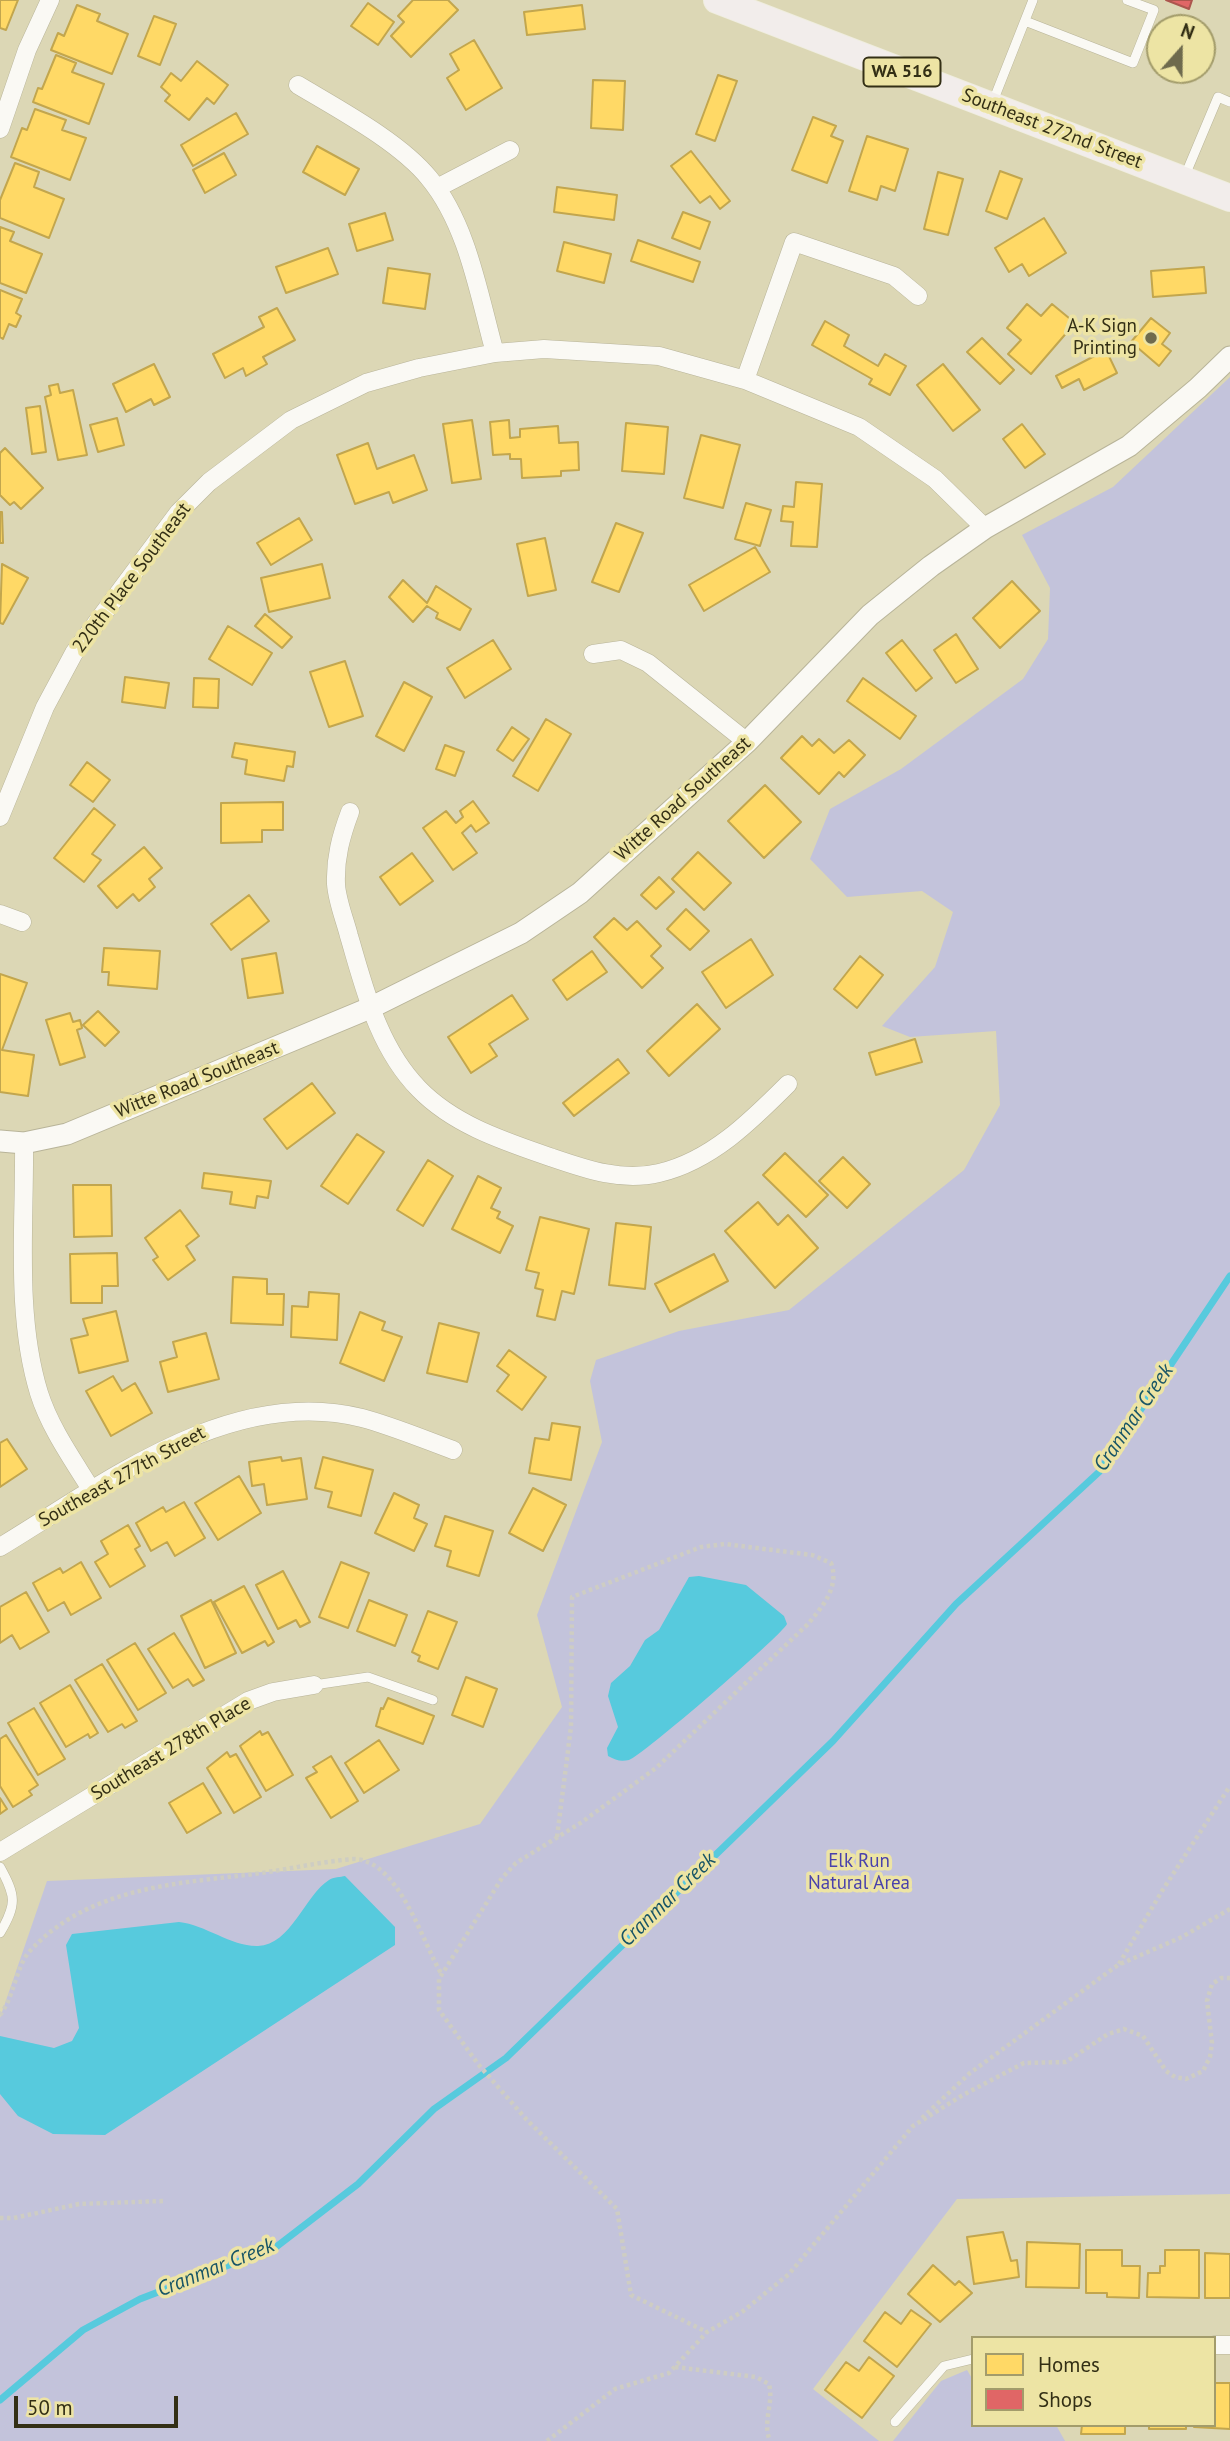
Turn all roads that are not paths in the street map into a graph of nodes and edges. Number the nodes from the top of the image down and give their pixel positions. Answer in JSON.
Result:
{"nodes":[{"id":1,"x":50,"y":0,"type":"edge"},
{"id":2,"x":717,"y":0,"type":"edge"},
{"id":3,"x":1033,"y":0,"type":"edge"},
{"id":4,"x":1127,"y":0,"type":"edge"},
{"id":5,"x":1024,"y":21,"type":"junction"},
{"id":6,"x":298,"y":85,"type":"dead end"},
{"id":7,"x":1230,"y":102,"type":"edge"},
{"id":8,"x":991,"y":106,"type":"junction"},
{"id":9,"x":0,"y":129,"type":"edge"},
{"id":10,"x":510,"y":150,"type":"dead end"},
{"id":11,"x":1183,"y":180,"type":"junction"},
{"id":12,"x":436,"y":188,"type":"junction"},
{"id":13,"x":1230,"y":198,"type":"edge"},
{"id":14,"x":918,"y":296,"type":"dead end"},
{"id":15,"x":495,"y":353,"type":"junction"},
{"id":16,"x":1230,"y":357,"type":"edge"},
{"id":17,"x":745,"y":380,"type":"junction"},
{"id":18,"x":985,"y":528,"type":"junction"},
{"id":19,"x":593,"y":654,"type":"dead end"},
{"id":20,"x":747,"y":742,"type":"junction"},
{"id":21,"x":350,"y":812,"type":"dead end"},
{"id":22,"x":0,"y":817,"type":"edge"},
{"id":23,"x":0,"y":914,"type":"edge"},
{"id":24,"x":22,"y":922,"type":"dead end"},
{"id":25,"x":370,"y":1008,"type":"junction"},
{"id":26,"x":788,"y":1084,"type":"dead end"},
{"id":27,"x":0,"y":1141,"type":"edge"},
{"id":28,"x":24,"y":1143,"type":"junction"},
{"id":29,"x":453,"y":1450,"type":"dead end"},
{"id":30,"x":92,"y":1491,"type":"junction"},
{"id":31,"x":0,"y":1547,"type":"edge"},
{"id":32,"x":314,"y":1685,"type":"joint"},
{"id":33,"x":433,"y":1700,"type":"dead end"},
{"id":34,"x":0,"y":1852,"type":"edge"},
{"id":35,"x":0,"y":1867,"type":"edge"},
{"id":36,"x":0,"y":1933,"type":"edge"},
{"id":37,"x":971,"y":2359,"type":"edge"},
{"id":38,"x":895,"y":2422,"type":"dead end"}],
"edges":[{"from":1,"to":9,"type":"street"},
{"from":2,"to":8,"type":"main road","name":"Southeast 272nd Street","number":"WA 516"},
{"from":3,"to":5,"type":"lane"},
{"from":4,"to":5,"type":"lane"},
{"from":5,"to":8,"type":"lane"},
{"from":6,"to":12,"type":"street"},
{"from":7,"to":11,"type":"lane"},
{"from":8,"to":11,"type":"main road","name":"Southeast 272nd Street","number":"WA 516"},
{"from":10,"to":12,"type":"street"},
{"from":11,"to":13,"type":"main road","name":"Southeast 272nd Street","number":"WA 516"},
{"from":12,"to":15,"type":"street"},
{"from":14,"to":17,"type":"street"},
{"from":15,"to":17,"type":"street","name":"220th Place Southeast"},
{"from":15,"to":22,"type":"street","name":"220th Place Southeast"},
{"from":16,"to":18,"type":"street","name":"Witte Road Southeast"},
{"from":17,"to":18,"type":"street","name":"220th Place Southeast"},
{"from":18,"to":20,"type":"street","name":"Witte Road Southeast"},
{"from":19,"to":20,"type":"street"},
{"from":20,"to":25,"type":"street","name":"Witte Road Southeast"},
{"from":21,"to":25,"type":"street"},
{"from":23,"to":24,"type":"street"},
{"from":25,"to":26,"type":"street"},
{"from":25,"to":28,"type":"street","name":"Witte Road Southeast"},
{"from":27,"to":28,"type":"street","name":"Witte Road Southeast"},
{"from":28,"to":30,"type":"street"},
{"from":29,"to":30,"type":"street","name":"Southeast 277th Street"},
{"from":30,"to":31,"type":"street","name":"Southeast 277th Street"},
{"from":32,"to":33,"type":"lane","name":"Southeast 278th Place"},
{"from":32,"to":34,"type":"street","name":"Southeast 278th Place"},
{"from":35,"to":36,"type":"lane"},
{"from":37,"to":38,"type":"lane"}]}
